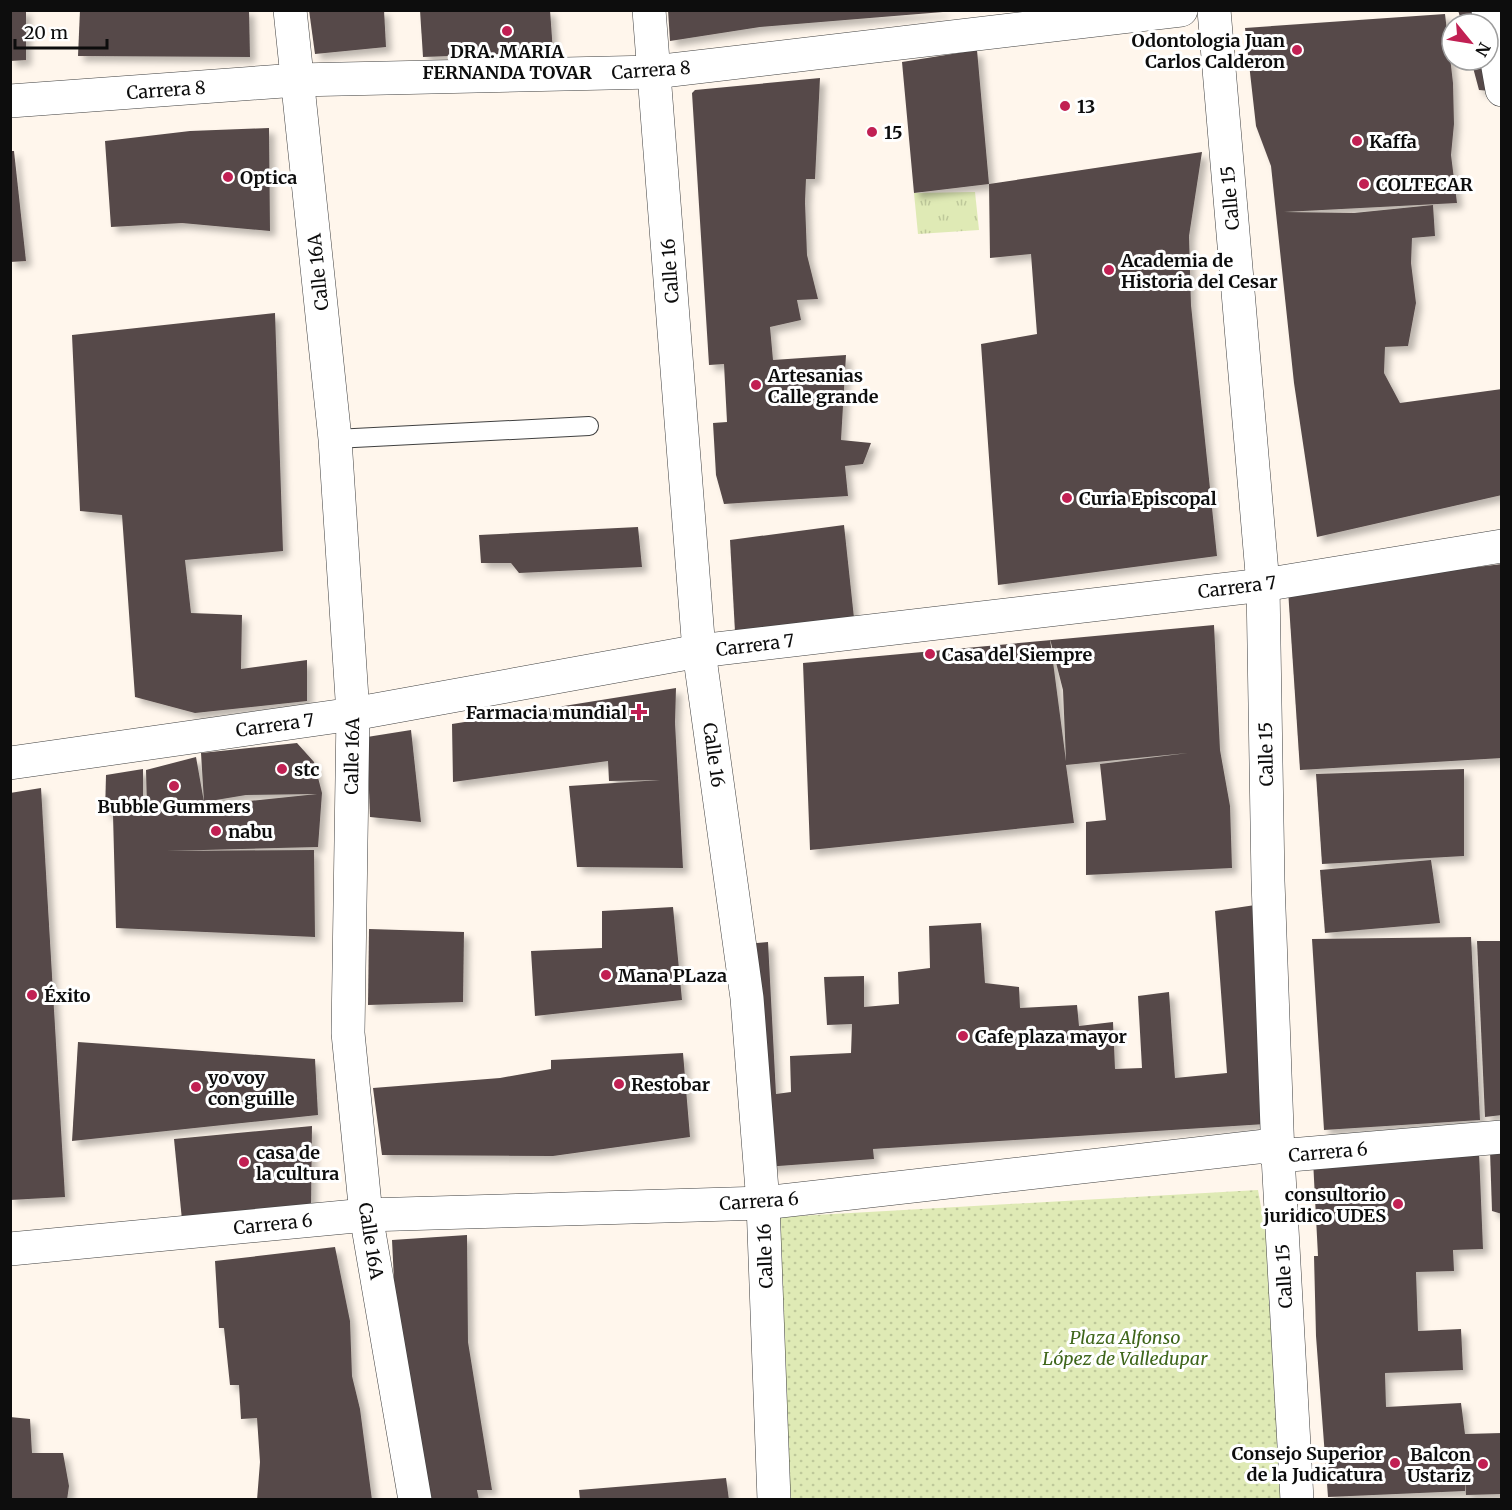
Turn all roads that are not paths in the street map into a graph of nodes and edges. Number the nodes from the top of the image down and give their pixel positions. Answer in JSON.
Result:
{"nodes":[{"id":1,"x":290,"y":10,"type":"edge"},
{"id":2,"x":649,"y":10,"type":"edge"},
{"id":3,"x":1181,"y":10,"type":"edge"},
{"id":4,"x":1214,"y":10,"type":"edge"},
{"id":5,"x":1488,"y":10,"type":"edge"},
{"id":6,"x":1015,"y":19,"type":"edge"},
{"id":7,"x":654,"y":72,"type":"junction"},
{"id":8,"x":297,"y":80,"type":"junction"},
{"id":9,"x":1502,"y":90,"type":"edge"},
{"id":10,"x":10,"y":101,"type":"edge"},
{"id":11,"x":589,"y":426,"type":"dead end"},
{"id":12,"x":335,"y":439,"type":"junction"},
{"id":13,"x":1502,"y":546,"type":"edge"},
{"id":14,"x":1263,"y":585,"type":"junction"},
{"id":15,"x":699,"y":651,"type":"junction"},
{"id":16,"x":352,"y":714,"type":"junction"},
{"id":17,"x":10,"y":763,"type":"edge"},
{"id":18,"x":1502,"y":1137,"type":"edge"},
{"id":19,"x":1278,"y":1156,"type":"junction"},
{"id":20,"x":763,"y":1203,"type":"junction"},
{"id":21,"x":366,"y":1215,"type":"junction"},
{"id":22,"x":10,"y":1249,"type":"edge"},
{"id":23,"x":415,"y":1500,"type":"edge"},
{"id":24,"x":774,"y":1500,"type":"edge"},
{"id":25,"x":1297,"y":1500,"type":"edge"}],
"edges":[{"from":1,"to":8,"type":"street","name":"Calle 16A"},
{"from":2,"to":7,"type":"street","name":"Calle 16"},
{"from":3,"to":6,"type":"street","name":"Carrera 8"},
{"from":4,"to":14,"type":"street","name":"Calle 15"},
{"from":5,"to":9,"type":"street"},
{"from":6,"to":7,"type":"street","name":"Carrera 8"},
{"from":7,"to":8,"type":"street","name":"Carrera 8"},
{"from":7,"to":15,"type":"street","name":"Calle 16"},
{"from":8,"to":10,"type":"street","name":"Carrera 8"},
{"from":8,"to":12,"type":"street","name":"Calle 16A"},
{"from":11,"to":12,"type":"lane"},
{"from":12,"to":16,"type":"street","name":"Calle 16A"},
{"from":13,"to":14,"type":"street","name":"Carrera 7"},
{"from":14,"to":15,"type":"street","name":"Carrera 7"},
{"from":14,"to":19,"type":"street","name":"Calle 15"},
{"from":15,"to":16,"type":"street","name":"Carrera 7"},
{"from":15,"to":20,"type":"street","name":"Calle 16"},
{"from":16,"to":17,"type":"street","name":"Carrera 7"},
{"from":16,"to":21,"type":"street","name":"Calle 16A"},
{"from":18,"to":19,"type":"street","name":"Carrera 6"},
{"from":19,"to":20,"type":"street","name":"Carrera 6"},
{"from":19,"to":25,"type":"street","name":"Calle 15"},
{"from":20,"to":21,"type":"street","name":"Carrera 6"},
{"from":20,"to":24,"type":"street","name":"Calle 16"},
{"from":21,"to":22,"type":"street","name":"Carrera 6"},
{"from":21,"to":23,"type":"street","name":"Calle 16A"}]}
